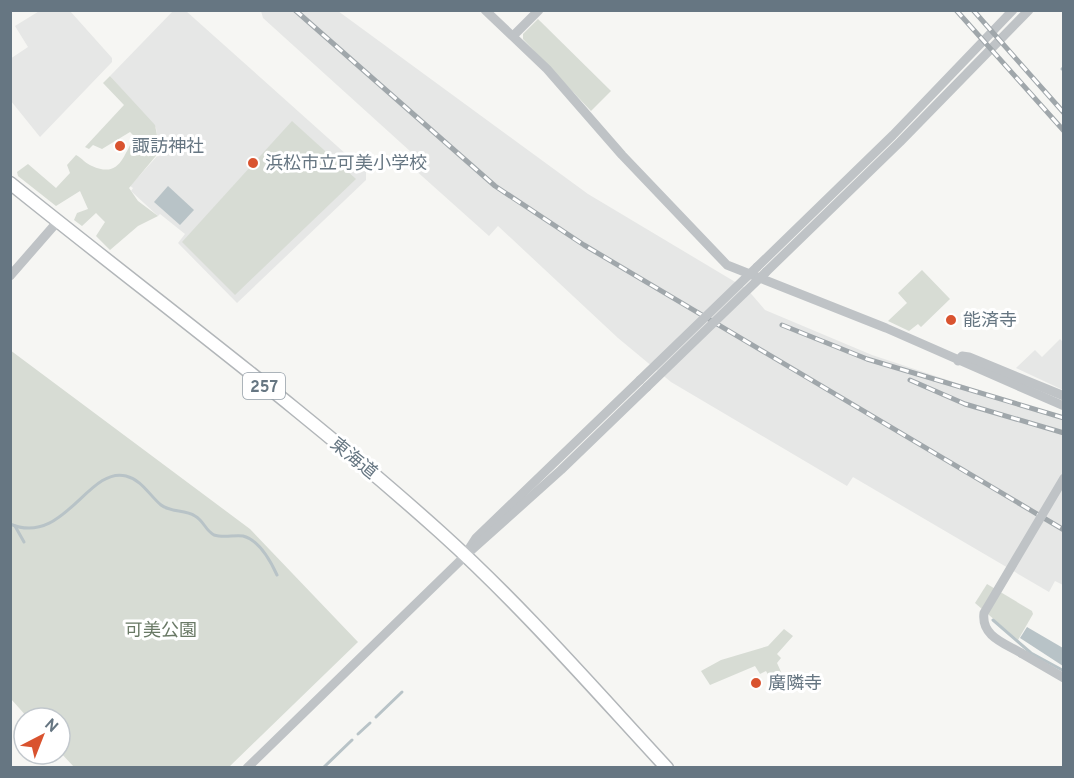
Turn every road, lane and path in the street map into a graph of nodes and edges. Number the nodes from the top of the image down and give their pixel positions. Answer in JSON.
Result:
{"nodes":[{"id":1,"x":485,"y":10,"type":"edge"},
{"id":2,"x":539,"y":10,"type":"edge"},
{"id":3,"x":1012,"y":10,"type":"edge"},
{"id":4,"x":1029,"y":10,"type":"edge"},
{"id":5,"x":513,"y":36,"type":"junction"},
{"id":6,"x":10,"y":183,"type":"edge"},
{"id":7,"x":825,"y":208,"type":"junction"},
{"id":8,"x":58,"y":221,"type":"junction"},
{"id":9,"x":10,"y":276,"type":"edge"},
{"id":10,"x":958,"y":361,"type":"junction"},
{"id":11,"x":1064,"y":396,"type":"edge"},
{"id":12,"x":1064,"y":406,"type":"edge"},
{"id":13,"x":1064,"y":478,"type":"edge"},
{"id":14,"x":465,"y":556,"type":"junction"},
{"id":15,"x":1064,"y":678,"type":"edge"},
{"id":16,"x":247,"y":768,"type":"edge"},
{"id":17,"x":667,"y":768,"type":"edge"}],
"edges":[{"from":1,"to":5,"type":"street"},
{"from":2,"to":5,"type":"street"},
{"from":3,"to":7,"type":"street"},
{"from":4,"to":7,"type":"street"},
{"from":5,"to":10,"type":"street"},
{"from":6,"to":8,"type":"highway","name":"東海道","number":"257"},
{"from":7,"to":14,"type":"street","bridge":true},
{"from":8,"to":9,"type":"street"},
{"from":8,"to":14,"type":"highway","name":"東海道","number":"257"},
{"from":10,"to":11,"type":"street"},
{"from":10,"to":12,"type":"street"},
{"from":13,"to":15,"type":"street","bridge":true},
{"from":14,"to":16,"type":"street"},
{"from":14,"to":17,"type":"highway","name":"東海道","number":"257"}]}
